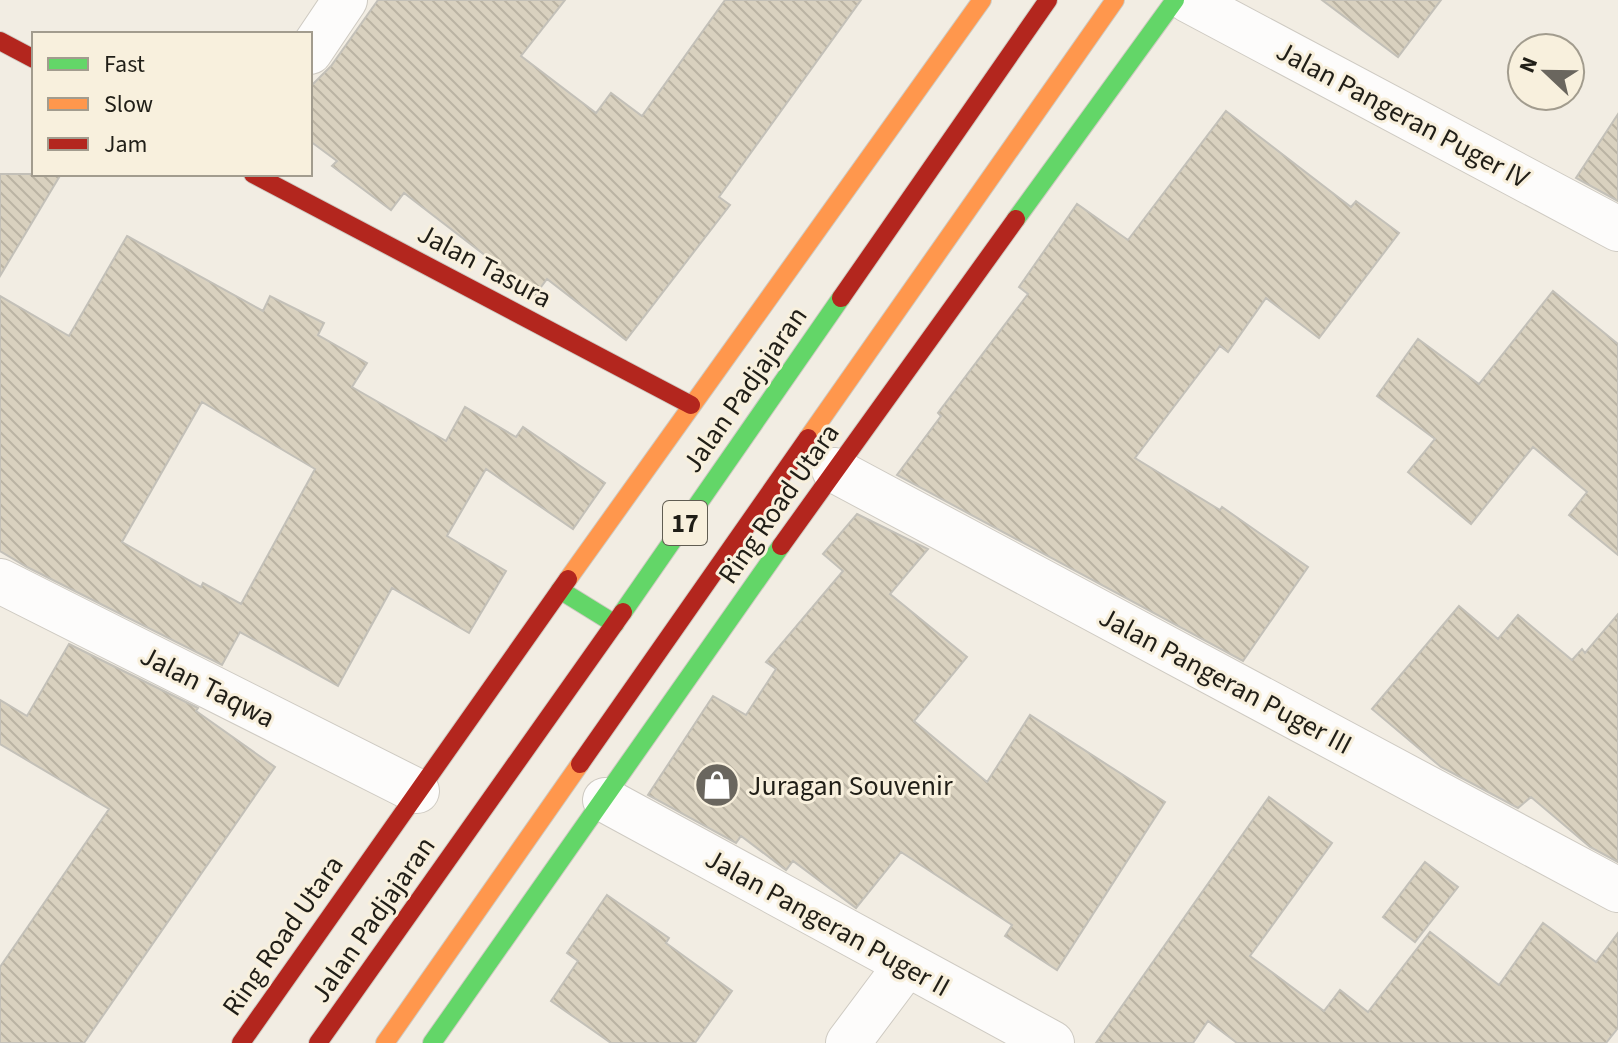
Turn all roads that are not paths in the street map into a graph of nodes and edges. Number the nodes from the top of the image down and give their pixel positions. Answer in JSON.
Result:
{"nodes":[{"id":1,"x":345,"y":0,"type":"edge"},
{"id":2,"x":982,"y":0,"type":"edge"},
{"id":3,"x":1048,"y":0,"type":"edge"},
{"id":4,"x":1115,"y":0,"type":"edge"},
{"id":5,"x":1175,"y":0,"type":"edge"},
{"id":6,"x":1188,"y":0,"type":"edge"},
{"id":7,"x":0,"y":41,"type":"edge"},
{"id":8,"x":312,"y":49,"type":"edge"},
{"id":9,"x":32,"y":58,"type":"edge"},
{"id":10,"x":257,"y":176,"type":"edge"},
{"id":11,"x":1618,"y":229,"type":"edge"},
{"id":12,"x":691,"y":405,"type":"junction"},
{"id":13,"x":834,"y":470,"type":"junction"},
{"id":14,"x":0,"y":581,"type":"edge"},
{"id":15,"x":560,"y":590,"type":"junction"},
{"id":16,"x":615,"y":624,"type":"junction"},
{"id":17,"x":417,"y":791,"type":"junction"},
{"id":18,"x":605,"y":800,"type":"junction"},
{"id":19,"x":1618,"y":890,"type":"edge"},
{"id":20,"x":907,"y":964,"type":"junction"},
{"id":21,"x":241,"y":1043,"type":"edge"},
{"id":22,"x":318,"y":1043,"type":"edge"},
{"id":23,"x":385,"y":1043,"type":"edge"},
{"id":24,"x":432,"y":1043,"type":"edge"},
{"id":25,"x":848,"y":1043,"type":"edge"},
{"id":26,"x":1052,"y":1043,"type":"edge"}],
"edges":[{"from":1,"to":8,"type":"street"},
{"from":2,"to":12,"type":"main road","name":"Ring Road Utara"},
{"from":3,"to":16,"type":"main road","name":"Jalan Padjajaran","number":"17"},
{"from":4,"to":23,"type":"main road","number":"17"},
{"from":5,"to":13,"type":"main road","name":"Ring Road Utara"},
{"from":6,"to":11,"type":"street","name":"Jalan Pangeran Puger IV"},
{"from":7,"to":9,"type":"main road"},
{"from":10,"to":12,"type":"main road","name":"Jalan Tasura"},
{"from":12,"to":15,"type":"main road","name":"Ring Road Utara"},
{"from":13,"to":18,"type":"main road","name":"Ring Road Utara"},
{"from":13,"to":19,"type":"street","name":"Jalan Pangeran Puger III"},
{"from":14,"to":17,"type":"street","name":"Jalan Taqwa"},
{"from":15,"to":16,"type":"main road"},
{"from":15,"to":17,"type":"main road","name":"Ring Road Utara"},
{"from":16,"to":22,"type":"main road","name":"Jalan Padjajaran","number":"17"},
{"from":17,"to":21,"type":"main road","name":"Ring Road Utara"},
{"from":18,"to":20,"type":"street","name":"Jalan Pangeran Puger II"},
{"from":18,"to":24,"type":"main road","name":"Ring Road Utara"},
{"from":20,"to":25,"type":"street"},
{"from":20,"to":26,"type":"street","name":"Jalan Pangeran Puger II"}]}
